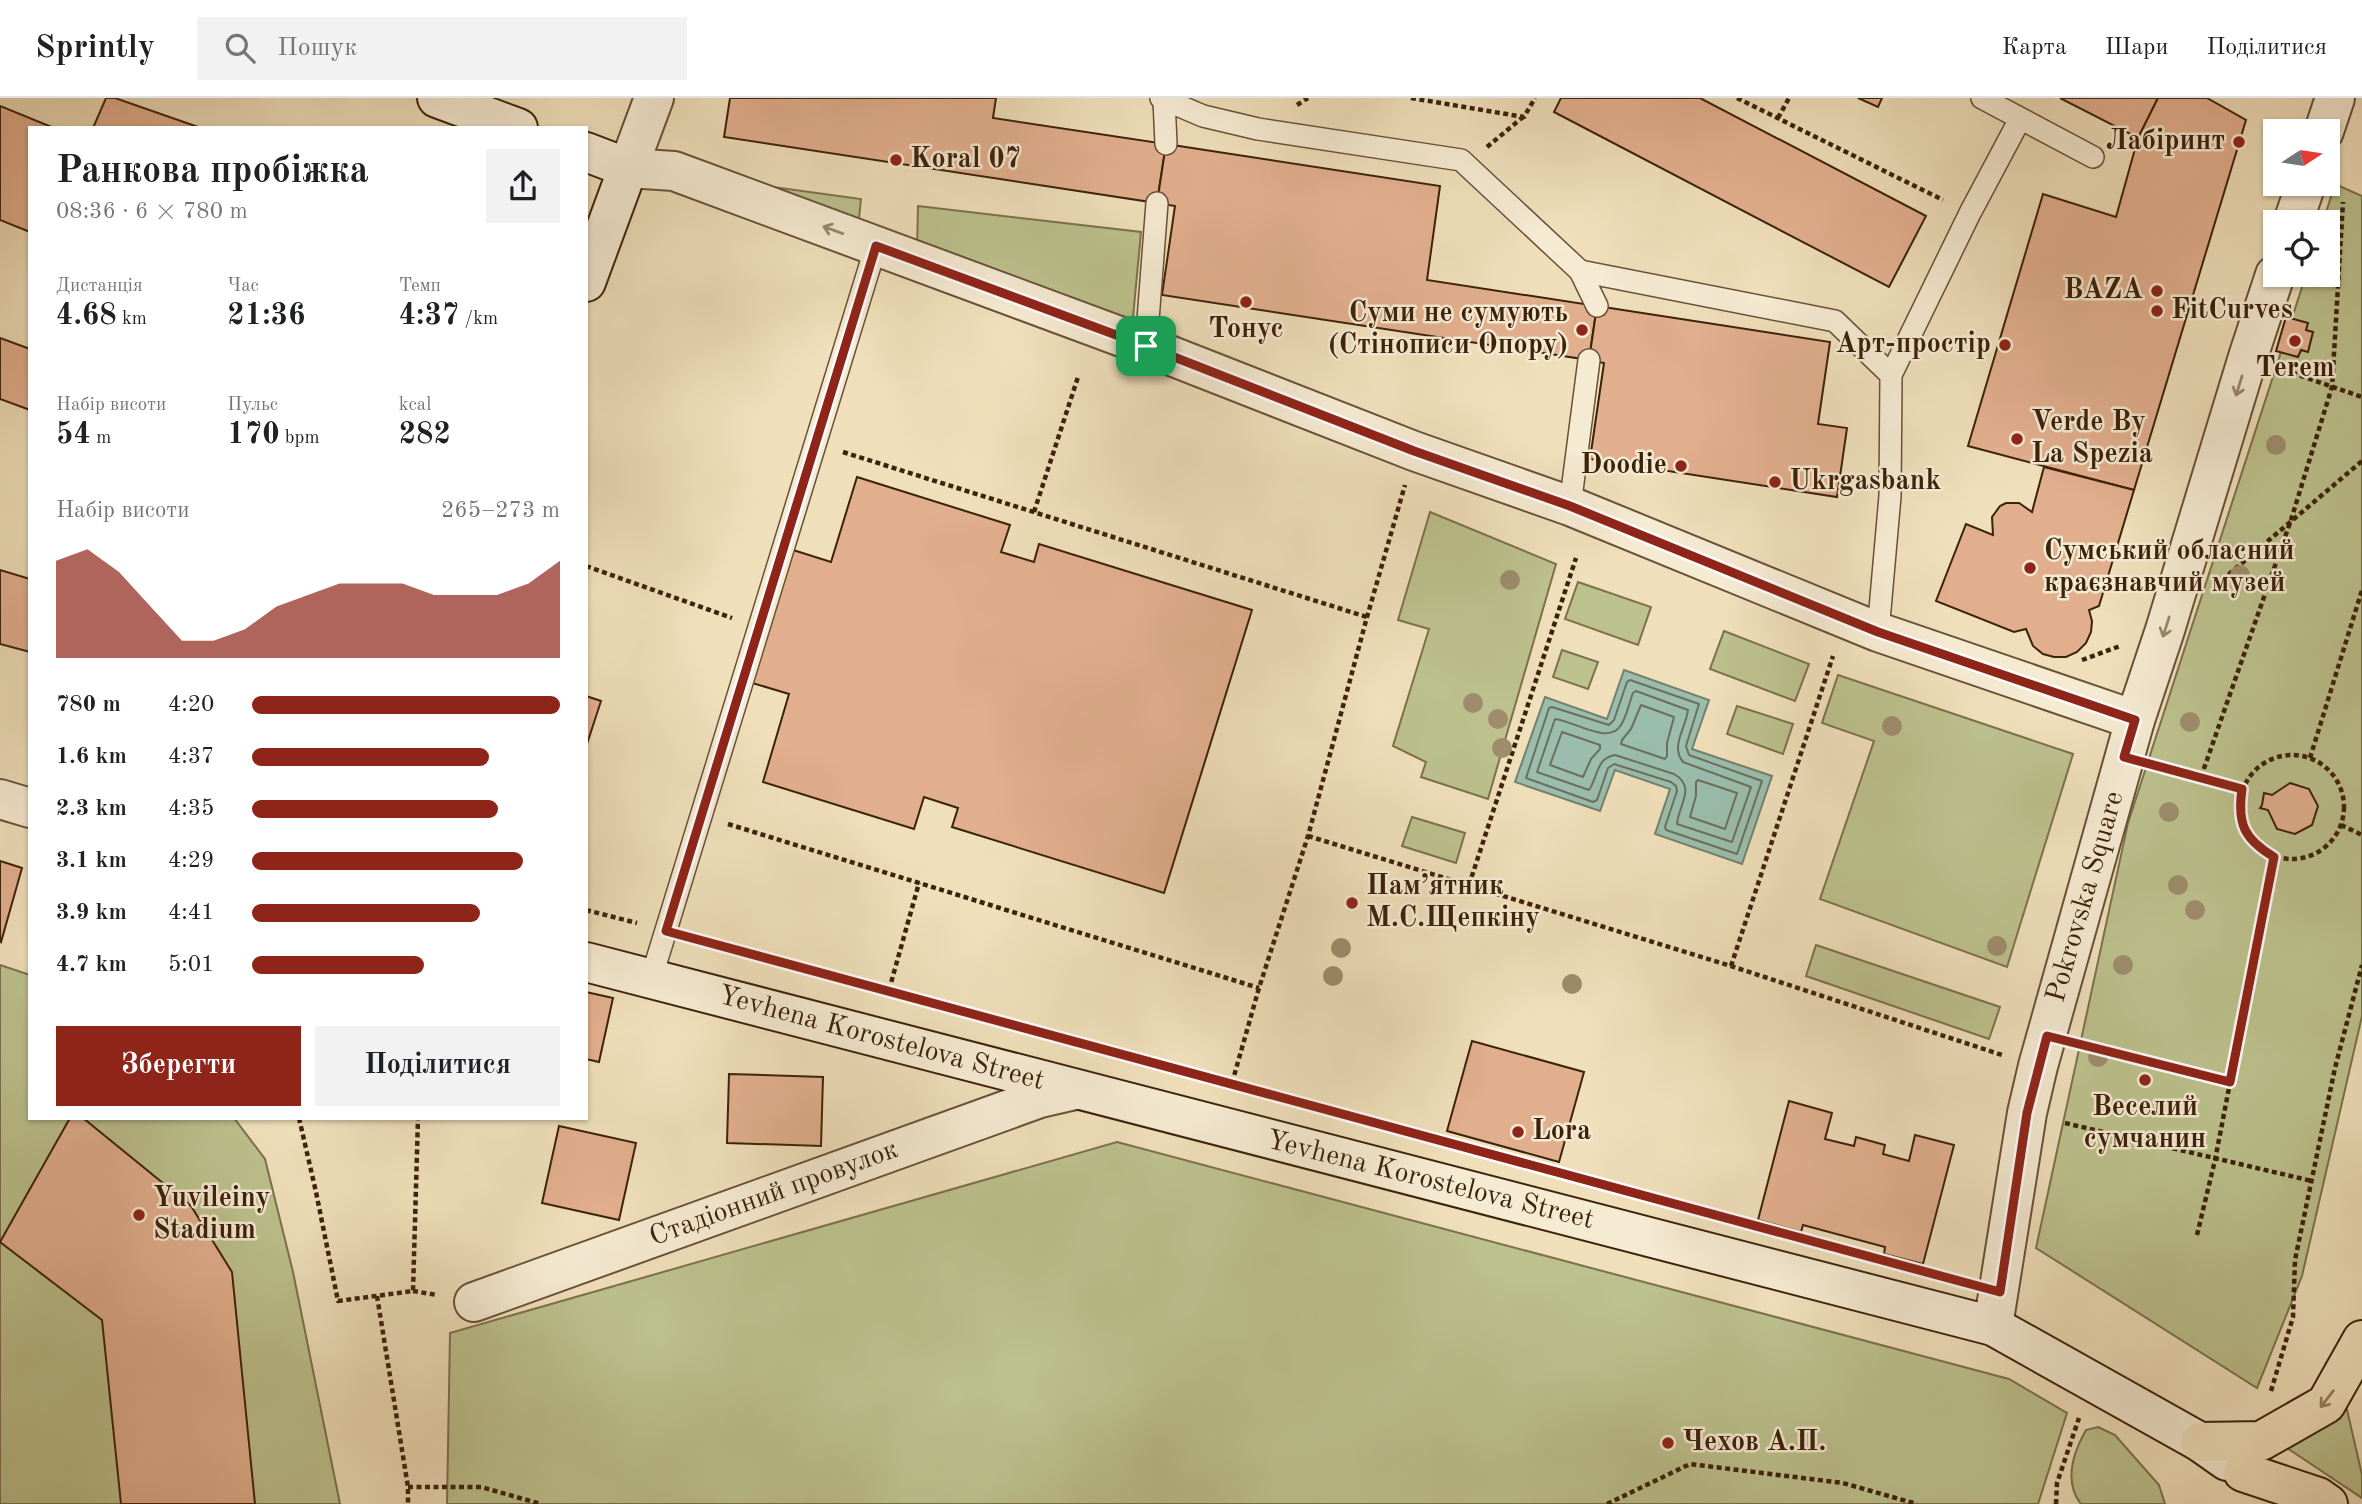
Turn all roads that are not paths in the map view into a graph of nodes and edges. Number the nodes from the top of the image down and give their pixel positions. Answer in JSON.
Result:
{"nodes":[{"id":1,"x":437,"y":98,"type":"edge"},
{"id":2,"x":654,"y":98,"type":"edge"},
{"id":3,"x":1216,"y":98,"type":"edge"},
{"id":4,"x":1982,"y":98,"type":"edge"},
{"id":5,"x":2335,"y":98,"type":"edge"},
{"id":6,"x":1162,"y":99,"type":"edge"},
{"id":7,"x":1203,"y":116,"type":"junction"},
{"id":8,"x":2020,"y":119,"type":"junction"},
{"id":9,"x":2328,"y":119,"type":"edge"},
{"id":10,"x":514,"y":126,"type":"edge"},
{"id":11,"x":1166,"y":144,"type":"dead end"},
{"id":12,"x":588,"y":153,"type":"edge"},
{"id":13,"x":2093,"y":157,"type":"dead end"},
{"id":14,"x":628,"y":168,"type":"junction"},
{"id":15,"x":1157,"y":203,"type":"dead end"},
{"id":16,"x":876,"y":246,"type":"junction"},
{"id":17,"x":1580,"y":271,"type":"junction"},
{"id":18,"x":588,"y":277,"type":"edge"},
{"id":19,"x":2272,"y":287,"type":"edge"},
{"id":20,"x":1597,"y":306,"type":"dead end"},
{"id":21,"x":1146,"y":346,"type":"junction"},
{"id":22,"x":1589,"y":360,"type":"dead end"},
{"id":23,"x":1891,"y":375,"type":"junction"},
{"id":24,"x":1570,"y":506,"type":"junction"},
{"id":25,"x":1878,"y":632,"type":"junction"},
{"id":26,"x":2135,"y":720,"type":"junction"},
{"id":27,"x":0,"y":799,"type":"edge"},
{"id":28,"x":28,"y":807,"type":"edge"},
{"id":29,"x":588,"y":963,"type":"edge"},
{"id":30,"x":651,"y":979,"type":"junction"},
{"id":31,"x":1076,"y":1090,"type":"junction"},
{"id":32,"x":474,"y":1302,"type":"dead end"},
{"id":33,"x":1993,"y":1326,"type":"junction"},
{"id":34,"x":2362,"y":1340,"type":"edge"},
{"id":35,"x":2200,"y":1442,"type":"junction"},
{"id":36,"x":2252,"y":1488,"type":"edge"},
{"id":37,"x":2275,"y":1504,"type":"edge"},
{"id":38,"x":2328,"y":1504,"type":"edge"}],
"edges":[{"from":1,"to":10,"type":"street"},
{"from":2,"to":14,"type":"street"},
{"from":3,"to":7,"type":"lane"},
{"from":4,"to":8,"type":"lane"},
{"from":5,"to":9,"type":"street"},
{"from":6,"to":7,"type":"lane"},
{"from":6,"to":11,"type":"lane"},
{"from":7,"to":17,"type":"lane"},
{"from":8,"to":13,"type":"lane"},
{"from":8,"to":23,"type":"lane"},
{"from":12,"to":14,"type":"street"},
{"from":16,"to":14,"type":"street","one_way":true},
{"from":14,"to":18,"type":"street"},
{"from":15,"to":21,"type":"lane"},
{"from":16,"to":21,"type":"street"},
{"from":16,"to":30,"type":"lane"},
{"from":17,"to":20,"type":"lane"},
{"from":17,"to":23,"type":"lane"},
{"from":19,"to":26,"type":"street","name":"Pokrovska Square","one_way":true},
{"from":21,"to":24,"type":"street"},
{"from":22,"to":24,"type":"lane"},
{"from":23,"to":25,"type":"lane"},
{"from":24,"to":25,"type":"street"},
{"from":25,"to":26,"type":"street"},
{"from":26,"to":33,"type":"street","name":"Pokrovska Square"},
{"from":27,"to":28,"type":"street"},
{"from":29,"to":30,"type":"street","name":"Yevhena Korostelova Street"},
{"from":30,"to":31,"type":"street","name":"Yevhena Korostelova Street"},
{"from":31,"to":32,"type":"street","name":"Стадіонний провулок"},
{"from":31,"to":33,"type":"street","name":"Yevhena Korostelova Street"},
{"from":33,"to":35,"type":"street","name":"Yevhena Korostelova Street"},
{"from":34,"to":35,"type":"main road","one_way":true},
{"from":35,"to":36,"type":"street","name":"Yevhena Korostelova Street"},
{"from":36,"to":37,"type":"main road"},
{"from":36,"to":38,"type":"main road"}]}
